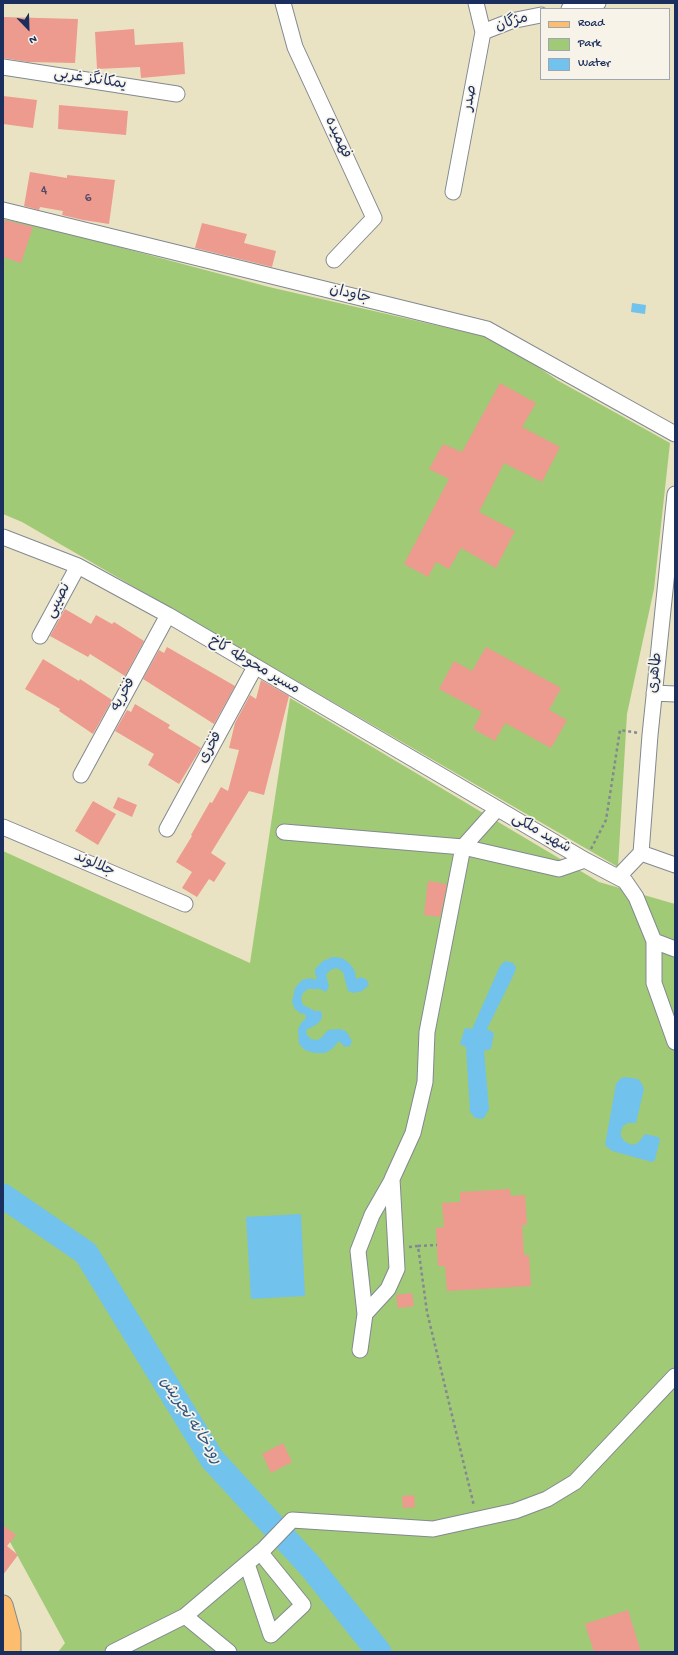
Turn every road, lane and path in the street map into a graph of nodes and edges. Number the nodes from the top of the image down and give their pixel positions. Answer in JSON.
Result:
{"nodes":[{"id":1,"x":283,"y":3,"type":"edge"},
{"id":2,"x":476,"y":3,"type":"edge"},
{"id":3,"x":598,"y":3,"type":"edge"},
{"id":4,"x":574,"y":8,"type":"edge"},
{"id":5,"x":540,"y":15,"type":"edge"},
{"id":6,"x":483,"y":32,"type":"junction"},
{"id":7,"x":3,"y":67,"type":"edge"},
{"id":8,"x":177,"y":94,"type":"dead end"},
{"id":9,"x":453,"y":192,"type":"dead end"},
{"id":10,"x":3,"y":210,"type":"edge"},
{"id":11,"x":334,"y":260,"type":"dead end"},
{"id":12,"x":675,"y":434,"type":"edge"},
{"id":13,"x":675,"y":494,"type":"edge"},
{"id":14,"x":3,"y":537,"type":"edge"},
{"id":15,"x":78,"y":566,"type":"junction"},
{"id":16,"x":168,"y":615,"type":"junction"},
{"id":17,"x":40,"y":636,"type":"dead end"},
{"id":18,"x":255,"y":667,"type":"junction"},
{"id":19,"x":654,"y":693,"type":"junction"},
{"id":20,"x":675,"y":694,"type":"edge"},
{"id":21,"x":650,"y":735,"type":"junction"},
{"id":22,"x":80,"y":775,"type":"dead end"},
{"id":23,"x":497,"y":809,"type":"junction"},
{"id":24,"x":3,"y":827,"type":"edge"},
{"id":25,"x":167,"y":828,"type":"dead end"},
{"id":26,"x":284,"y":832,"type":"dead end"},
{"id":27,"x":463,"y":847,"type":"junction"},
{"id":28,"x":641,"y":853,"type":"junction"},
{"id":29,"x":585,"y":860,"type":"junction"},
{"id":30,"x":675,"y":865,"type":"edge"},
{"id":31,"x":618,"y":877,"type":"junction"},
{"id":32,"x":185,"y":904,"type":"dead end"},
{"id":33,"x":654,"y":941,"type":"junction"},
{"id":34,"x":675,"y":949,"type":"edge"},
{"id":35,"x":675,"y":1042,"type":"edge"},
{"id":36,"x":392,"y":1179,"type":"junction"},
{"id":37,"x":437,"y":1245,"type":"dead end"},
{"id":38,"x":418,"y":1246,"type":"junction"},
{"id":39,"x":395,"y":1248,"type":"junction"},
{"id":40,"x":365,"y":1314,"type":"junction"},
{"id":41,"x":360,"y":1350,"type":"dead end"},
{"id":42,"x":675,"y":1376,"type":"edge"},
{"id":43,"x":477,"y":1520,"type":"junction"},
{"id":44,"x":262,"y":1550,"type":"junction"},
{"id":45,"x":247,"y":1564,"type":"junction"},
{"id":46,"x":3,"y":1605,"type":"edge"},
{"id":47,"x":185,"y":1616,"type":"junction"},
{"id":48,"x":11,"y":1652,"type":"edge"},
{"id":49,"x":113,"y":1652,"type":"edge"},
{"id":50,"x":229,"y":1652,"type":"edge"}],
"edges":[{"from":1,"to":11,"type":"street","name":"فهمیده"},
{"from":2,"to":6,"type":"street","name":"صدر"},
{"from":3,"to":4,"type":"street"},
{"from":5,"to":6,"type":"street","name":"مژگان"},
{"from":6,"to":9,"type":"street","name":"صدر"},
{"from":7,"to":8,"type":"street","name":"یمکانگز غربی"},
{"from":10,"to":12,"type":"street","name":"جاودان"},
{"from":13,"to":19,"type":"street","name":"طاهری"},
{"from":14,"to":15,"type":"street","name":"مسیر محوطه کاخ"},
{"from":15,"to":16,"type":"street","name":"مسیر محوطه کاخ"},
{"from":15,"to":17,"type":"street","name":"نصیبی"},
{"from":16,"to":18,"type":"street","name":"مسیر محوطه کاخ"},
{"from":16,"to":22,"type":"street","name":"فخریه"},
{"from":18,"to":23,"type":"street","name":"مسیر محوطه کاخ"},
{"from":18,"to":25,"type":"street","name":"فخری"},
{"from":19,"to":20,"type":"street"},
{"from":19,"to":21,"type":"street","name":"طاهری"},
{"from":21,"to":28,"type":"street","name":"طاهری"},
{"from":21,"to":29,"type":"path"},
{"from":23,"to":27,"type":"street"},
{"from":23,"to":29,"type":"street","name":"شهید ملکی"},
{"from":24,"to":32,"type":"street","name":"جلالوند"},
{"from":26,"to":27,"type":"street"},
{"from":27,"to":29,"type":"street"},
{"from":27,"to":36,"type":"street"},
{"from":28,"to":30,"type":"street"},
{"from":28,"to":31,"type":"street"},
{"from":29,"to":31,"type":"street"},
{"from":31,"to":33,"type":"street"},
{"from":33,"to":34,"type":"street"},
{"from":33,"to":35,"type":"street"},
{"from":36,"to":39,"type":"street"},
{"from":36,"to":40,"type":"street"},
{"from":37,"to":38,"type":"path"},
{"from":38,"to":39,"type":"path"},
{"from":38,"to":43,"type":"path"},
{"from":39,"to":40,"type":"street"},
{"from":40,"to":41,"type":"street"},
{"from":42,"to":43,"type":"street"},
{"from":43,"to":44,"type":"street"},
{"from":44,"to":45,"type":"street"},
{"from":44,"to":45,"type":"street"},
{"from":45,"to":47,"type":"street"},
{"from":46,"to":48,"type":"main road"},
{"from":47,"to":49,"type":"street"},
{"from":47,"to":50,"type":"street"}]}
